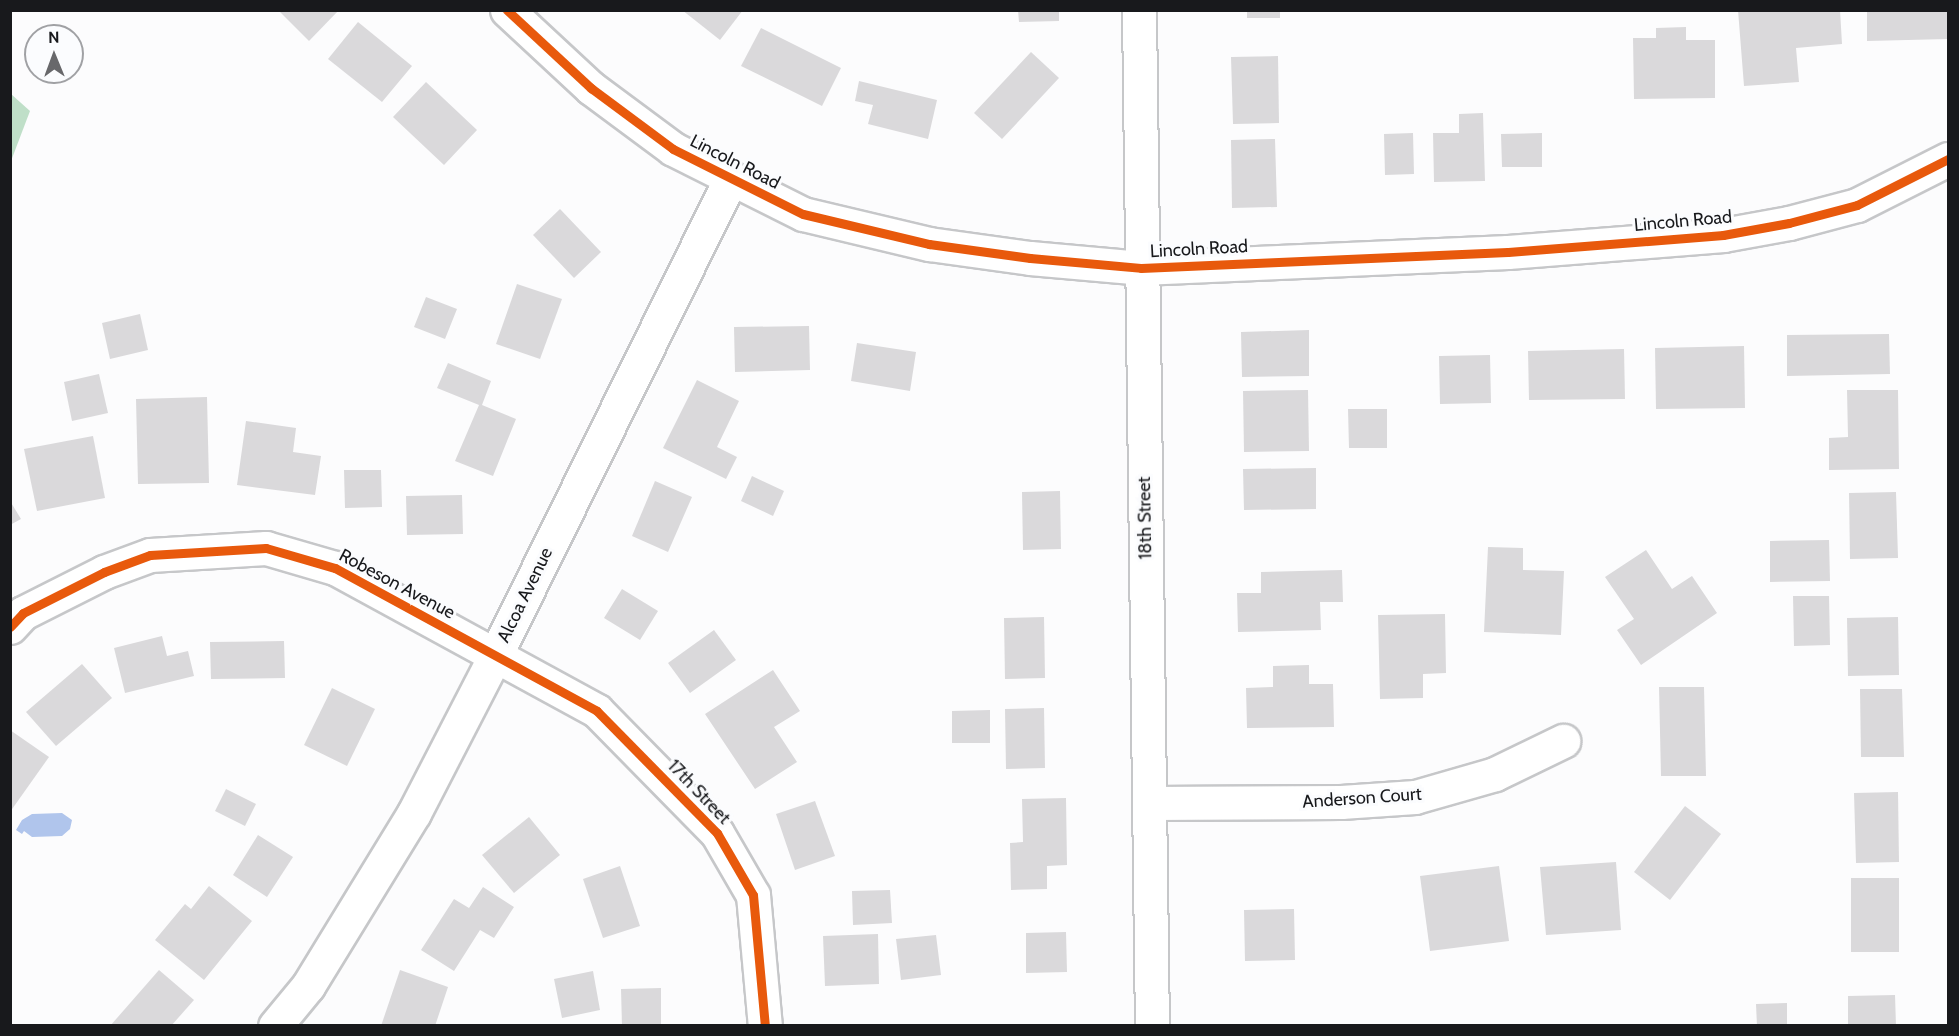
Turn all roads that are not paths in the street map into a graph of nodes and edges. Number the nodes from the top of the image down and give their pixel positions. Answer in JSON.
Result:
{"nodes":[{"id":1,"x":507,"y":10,"type":"edge"},
{"id":2,"x":1139,"y":10,"type":"edge"},
{"id":3,"x":1948,"y":159,"type":"edge"},
{"id":4,"x":730,"y":180,"type":"junction"},
{"id":5,"x":1141,"y":268,"type":"junction"},
{"id":6,"x":10,"y":627,"type":"edge"},
{"id":7,"x":495,"y":656,"type":"junction"},
{"id":8,"x":1563,"y":741,"type":"dead end"},
{"id":9,"x":1151,"y":803,"type":"junction"},
{"id":10,"x":275,"y":1026,"type":"edge"},
{"id":11,"x":765,"y":1026,"type":"edge"},
{"id":12,"x":1152,"y":1026,"type":"edge"}],
"edges":[{"from":1,"to":4,"type":"street","name":"Lincoln Road"},
{"from":2,"to":5,"type":"street","name":"18th Street"},
{"from":3,"to":5,"type":"street","name":"Lincoln Road"},
{"from":4,"to":5,"type":"street","name":"Lincoln Road"},
{"from":4,"to":7,"type":"street","name":"Alcoa Avenue"},
{"from":5,"to":9,"type":"street","name":"18th Street"},
{"from":6,"to":7,"type":"street","name":"Robeson Avenue"},
{"from":7,"to":10,"type":"street","name":"Alcoa Avenue"},
{"from":7,"to":11,"type":"street","name":"17th Street"},
{"from":8,"to":9,"type":"street","name":"Anderson Court"},
{"from":9,"to":12,"type":"street","name":"18th Street"}]}
